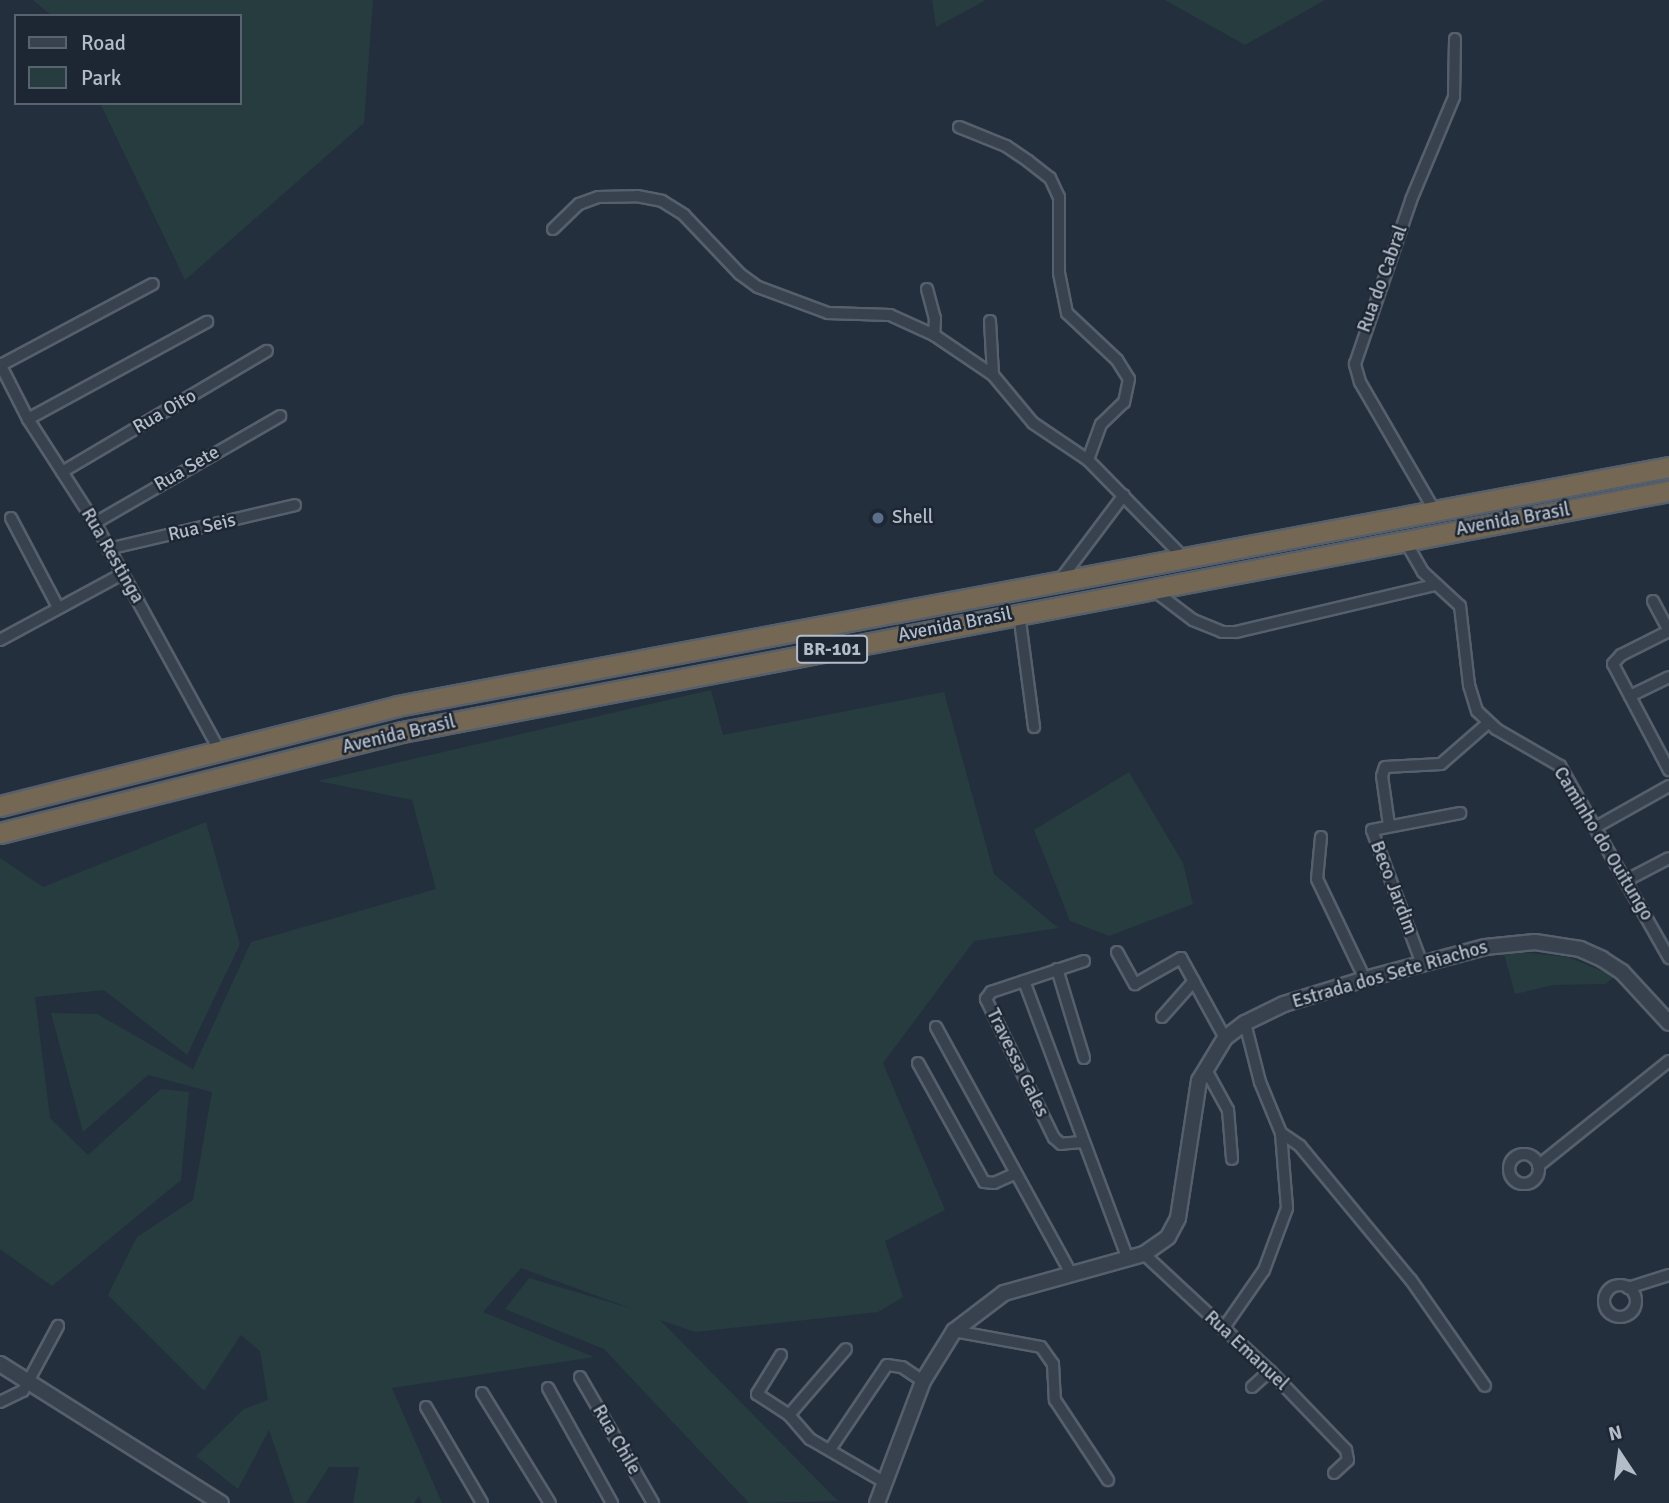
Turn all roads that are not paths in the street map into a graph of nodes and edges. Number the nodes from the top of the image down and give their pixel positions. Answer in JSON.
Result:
{"nodes":[{"id":1,"x":1455,"y":39,"type":"dead end"},
{"id":2,"x":959,"y":127,"type":"dead end"},
{"id":3,"x":553,"y":229,"type":"dead end"},
{"id":4,"x":153,"y":284,"type":"dead end"},
{"id":5,"x":927,"y":289,"type":"dead end"},
{"id":6,"x":989,"y":321,"type":"dead end"},
{"id":7,"x":207,"y":322,"type":"dead end"},
{"id":8,"x":934,"y":335,"type":"junction"},
{"id":9,"x":267,"y":351,"type":"dead end"},
{"id":10,"x":0,"y":365,"type":"edge"},
{"id":11,"x":993,"y":375,"type":"junction"},
{"id":12,"x":10,"y":385,"type":"junction"},
{"id":13,"x":0,"y":391,"type":"edge"},
{"id":14,"x":280,"y":416,"type":"dead end"},
{"id":15,"x":28,"y":419,"type":"junction"},
{"id":16,"x":1669,"y":459,"type":"edge"},
{"id":17,"x":1088,"y":460,"type":"junction"},
{"id":18,"x":1669,"y":467,"type":"edge"},
{"id":19,"x":62,"y":472,"type":"junction"},
{"id":20,"x":1609,"y":478,"type":"junction"},
{"id":21,"x":1669,"y":491,"type":"edge"},
{"id":22,"x":1124,"y":495,"type":"junction"},
{"id":23,"x":1669,"y":497,"type":"edge"},
{"id":24,"x":1628,"y":499,"type":"junction"},
{"id":25,"x":296,"y":505,"type":"dead end"},
{"id":26,"x":1433,"y":508,"type":"junction"},
{"id":27,"x":12,"y":518,"type":"dead end"},
{"id":28,"x":94,"y":523,"type":"junction"},
{"id":29,"x":1404,"y":539,"type":"junction"},
{"id":30,"x":108,"y":549,"type":"junction"},
{"id":31,"x":1183,"y":557,"type":"junction"},
{"id":32,"x":122,"y":574,"type":"junction"},
{"id":33,"x":1060,"y":580,"type":"junction"},
{"id":34,"x":1435,"y":585,"type":"junction"},
{"id":35,"x":1150,"y":587,"type":"junction"},
{"id":36,"x":1653,"y":601,"type":"dead end"},
{"id":37,"x":58,"y":607,"type":"junction"},
{"id":38,"x":1019,"y":613,"type":"junction"},
{"id":39,"x":1669,"y":631,"type":"edge"},
{"id":40,"x":0,"y":640,"type":"edge"},
{"id":41,"x":1669,"y":677,"type":"edge"},
{"id":42,"x":1630,"y":696,"type":"junction"},
{"id":43,"x":1488,"y":723,"type":"junction"},
{"id":44,"x":1034,"y":727,"type":"dead end"},
{"id":45,"x":220,"y":751,"type":"junction"},
{"id":46,"x":1669,"y":770,"type":"edge"},
{"id":47,"x":1669,"y":786,"type":"edge"},
{"id":48,"x":0,"y":806,"type":"edge"},
{"id":49,"x":1460,"y":813,"type":"dead end"},
{"id":50,"x":1389,"y":825,"type":"junction"},
{"id":51,"x":1596,"y":827,"type":"junction"},
{"id":52,"x":0,"y":833,"type":"edge"},
{"id":53,"x":1321,"y":837,"type":"dead end"},
{"id":54,"x":1669,"y":858,"type":"edge"},
{"id":55,"x":1627,"y":880,"type":"junction"},
{"id":56,"x":1117,"y":952,"type":"dead end"},
{"id":57,"x":1669,"y":958,"type":"edge"},
{"id":58,"x":1084,"y":961,"type":"dead end"},
{"id":59,"x":1422,"y":964,"type":"junction"},
{"id":60,"x":1058,"y":970,"type":"junction"},
{"id":61,"x":1365,"y":979,"type":"junction"},
{"id":62,"x":1024,"y":981,"type":"junction"},
{"id":63,"x":1194,"y":981,"type":"junction"},
{"id":64,"x":1162,"y":1017,"type":"dead end"},
{"id":65,"x":1245,"y":1023,"type":"junction"},
{"id":66,"x":1669,"y":1023,"type":"edge"},
{"id":67,"x":936,"y":1027,"type":"dead end"},
{"id":68,"x":1225,"y":1038,"type":"junction"},
{"id":69,"x":1084,"y":1058,"type":"dead end"},
{"id":70,"x":1669,"y":1061,"type":"edge"},
{"id":71,"x":918,"y":1063,"type":"dead end"},
{"id":72,"x":1205,"y":1068,"type":"junction"},
{"id":73,"x":1281,"y":1133,"type":"junction"},
{"id":74,"x":1082,"y":1142,"type":"junction"},
{"id":75,"x":1232,"y":1159,"type":"dead end"},
{"id":76,"x":1538,"y":1166,"type":"dead end"},
{"id":77,"x":1016,"y":1173,"type":"junction"},
{"id":78,"x":1144,"y":1254,"type":"junction"},
{"id":79,"x":1128,"y":1259,"type":"junction"},
{"id":80,"x":1070,"y":1272,"type":"junction"},
{"id":81,"x":1669,"y":1275,"type":"edge"},
{"id":82,"x":1628,"y":1287,"type":"dead end"},
{"id":83,"x":58,"y":1326,"type":"dead end"},
{"id":84,"x":1223,"y":1329,"type":"junction"},
{"id":85,"x":954,"y":1331,"type":"junction"},
{"id":86,"x":846,"y":1349,"type":"dead end"},
{"id":87,"x":781,"y":1355,"type":"dead end"},
{"id":88,"x":0,"y":1364,"type":"edge"},
{"id":89,"x":1270,"y":1371,"type":"junction"},
{"id":90,"x":580,"y":1377,"type":"dead end"},
{"id":91,"x":923,"y":1381,"type":"junction"},
{"id":92,"x":27,"y":1384,"type":"junction"},
{"id":93,"x":1485,"y":1386,"type":"dead end"},
{"id":94,"x":1252,"y":1387,"type":"dead end"},
{"id":95,"x":548,"y":1388,"type":"dead end"},
{"id":96,"x":482,"y":1393,"type":"dead end"},
{"id":97,"x":0,"y":1402,"type":"edge"},
{"id":98,"x":426,"y":1407,"type":"dead end"},
{"id":99,"x":789,"y":1415,"type":"junction"},
{"id":100,"x":831,"y":1448,"type":"junction"},
{"id":101,"x":1334,"y":1473,"type":"dead end"},
{"id":102,"x":1108,"y":1480,"type":"dead end"},
{"id":103,"x":884,"y":1482,"type":"junction"},
{"id":104,"x":221,"y":1503,"type":"edge"},
{"id":105,"x":482,"y":1503,"type":"edge"},
{"id":106,"x":550,"y":1503,"type":"edge"},
{"id":107,"x":612,"y":1503,"type":"edge"},
{"id":108,"x":653,"y":1503,"type":"edge"},
{"id":109,"x":877,"y":1503,"type":"edge"}],
"edges":[{"from":1,"to":26,"type":"street","name":"Rua do Cabral"},
{"from":2,"to":17,"type":"street"},
{"from":3,"to":8,"type":"street"},
{"from":4,"to":10,"type":"street"},
{"from":5,"to":8,"type":"street"},
{"from":6,"to":11,"type":"street"},
{"from":7,"to":15,"type":"street"},
{"from":8,"to":11,"type":"street"},
{"from":9,"to":19,"type":"street","name":"Rua Oito"},
{"from":10,"to":12,"type":"street","name":"Rua Restinga"},
{"from":11,"to":17,"type":"street"},
{"from":12,"to":13,"type":"street"},
{"from":12,"to":15,"type":"street","name":"Rua Restinga"},
{"from":14,"to":28,"type":"street","name":"Rua Sete"},
{"from":15,"to":19,"type":"street","name":"Rua Restinga"},
{"from":16,"to":20,"type":"highway"},
{"from":17,"to":22,"type":"street"},
{"from":18,"to":20,"type":"highway","name":"Avenida Brasil","number":"BR-101"},
{"from":19,"to":28,"type":"street","name":"Rua Restinga"},
{"from":20,"to":26,"type":"highway","name":"Avenida Brasil","number":"BR-101"},
{"from":21,"to":24,"type":"highway","name":"Avenida Brasil","number":"BR-101"},
{"from":22,"to":31,"type":"street"},
{"from":22,"to":33,"type":"street"},
{"from":23,"to":24,"type":"highway"},
{"from":24,"to":29,"type":"highway","name":"Avenida Brasil","number":"BR-101"},
{"from":25,"to":30,"type":"street","name":"Rua Seis"},
{"from":26,"to":31,"type":"highway","name":"Avenida Brasil","number":"BR-101"},
{"from":27,"to":37,"type":"street"},
{"from":28,"to":30,"type":"street","name":"Rua Restinga"},
{"from":29,"to":34,"type":"street"},
{"from":29,"to":35,"type":"highway","name":"Avenida Brasil","number":"BR-101"},
{"from":30,"to":32,"type":"street","name":"Rua Restinga"},
{"from":31,"to":33,"type":"highway","name":"Avenida Brasil","number":"BR-101"},
{"from":32,"to":37,"type":"street"},
{"from":32,"to":45,"type":"street","name":"Rua Restinga"},
{"from":33,"to":45,"type":"highway","name":"Avenida Brasil","number":"BR-101"},
{"from":34,"to":35,"type":"street"},
{"from":34,"to":43,"type":"street"},
{"from":35,"to":38,"type":"highway","name":"Avenida Brasil","number":"BR-101"},
{"from":36,"to":39,"type":"street"},
{"from":37,"to":40,"type":"street"},
{"from":38,"to":44,"type":"street"},
{"from":38,"to":52,"type":"highway","name":"Avenida Brasil","number":"BR-101"},
{"from":39,"to":42,"type":"street"},
{"from":41,"to":42,"type":"street"},
{"from":42,"to":46,"type":"street"},
{"from":43,"to":50,"type":"street","name":"Beco Jardim"},
{"from":43,"to":51,"type":"street","name":"Caminho do Ouitungo"},
{"from":45,"to":48,"type":"highway","name":"Avenida Brasil","number":"BR-101"},
{"from":47,"to":51,"type":"street"},
{"from":49,"to":50,"type":"street","name":"Beco Jardim"},
{"from":50,"to":59,"type":"street","name":"Beco Jardim"},
{"from":51,"to":55,"type":"street","name":"Caminho do Ouitungo"},
{"from":53,"to":61,"type":"street"},
{"from":54,"to":55,"type":"street"},
{"from":55,"to":57,"type":"street","name":"Caminho do Ouitungo"},
{"from":56,"to":63,"type":"street"},
{"from":58,"to":60,"type":"street","name":"Travessa Gales"},
{"from":59,"to":61,"type":"street","name":"Estrada dos Sete Riachos"},
{"from":59,"to":66,"type":"street","name":"Estrada dos Sete Riachos"},
{"from":60,"to":62,"type":"street","name":"Travessa Gales"},
{"from":60,"to":69,"type":"street"},
{"from":61,"to":65,"type":"street","name":"Estrada dos Sete Riachos"},
{"from":62,"to":74,"type":"street","name":"Travessa Gales"},
{"from":62,"to":74,"type":"street","name":"Travessa Gales"},
{"from":63,"to":64,"type":"street"},
{"from":63,"to":68,"type":"street"},
{"from":65,"to":68,"type":"street","name":"Estrada dos Sete Riachos"},
{"from":65,"to":73,"type":"street"},
{"from":67,"to":77,"type":"street"},
{"from":68,"to":72,"type":"street","name":"Estrada dos Sete Riachos"},
{"from":70,"to":76,"type":"street"},
{"from":71,"to":77,"type":"street"},
{"from":72,"to":75,"type":"street"},
{"from":72,"to":78,"type":"street","name":"Estrada dos Sete Riachos"},
{"from":73,"to":84,"type":"street"},
{"from":73,"to":93,"type":"street"},
{"from":74,"to":79,"type":"street","name":"Travessa Gales"},
{"from":77,"to":80,"type":"street"},
{"from":78,"to":79,"type":"street","name":"Estrada dos Sete Riachos"},
{"from":78,"to":84,"type":"street","name":"Rua Emanuel"},
{"from":79,"to":80,"type":"street","name":"Estrada dos Sete Riachos"},
{"from":80,"to":85,"type":"street","name":"Estrada dos Sete Riachos"},
{"from":81,"to":82,"type":"street"},
{"from":83,"to":92,"type":"street"},
{"from":84,"to":89,"type":"street","name":"Rua Emanuel"},
{"from":85,"to":91,"type":"street","name":"Estrada dos Sete Riachos"},
{"from":85,"to":102,"type":"street"},
{"from":86,"to":99,"type":"street"},
{"from":87,"to":99,"type":"street"},
{"from":88,"to":92,"type":"street"},
{"from":89,"to":94,"type":"street"},
{"from":89,"to":101,"type":"street","name":"Rua Emanuel"},
{"from":90,"to":108,"type":"street","name":"Rua Chile"},
{"from":91,"to":100,"type":"street"},
{"from":91,"to":103,"type":"street","name":"Estrada dos Sete Riachos"},
{"from":92,"to":97,"type":"street"},
{"from":92,"to":104,"type":"street"},
{"from":95,"to":107,"type":"street"},
{"from":96,"to":106,"type":"street"},
{"from":98,"to":105,"type":"street"},
{"from":99,"to":100,"type":"street"},
{"from":100,"to":103,"type":"street"},
{"from":103,"to":109,"type":"street","name":"Estrada dos Sete Riachos"}]}
